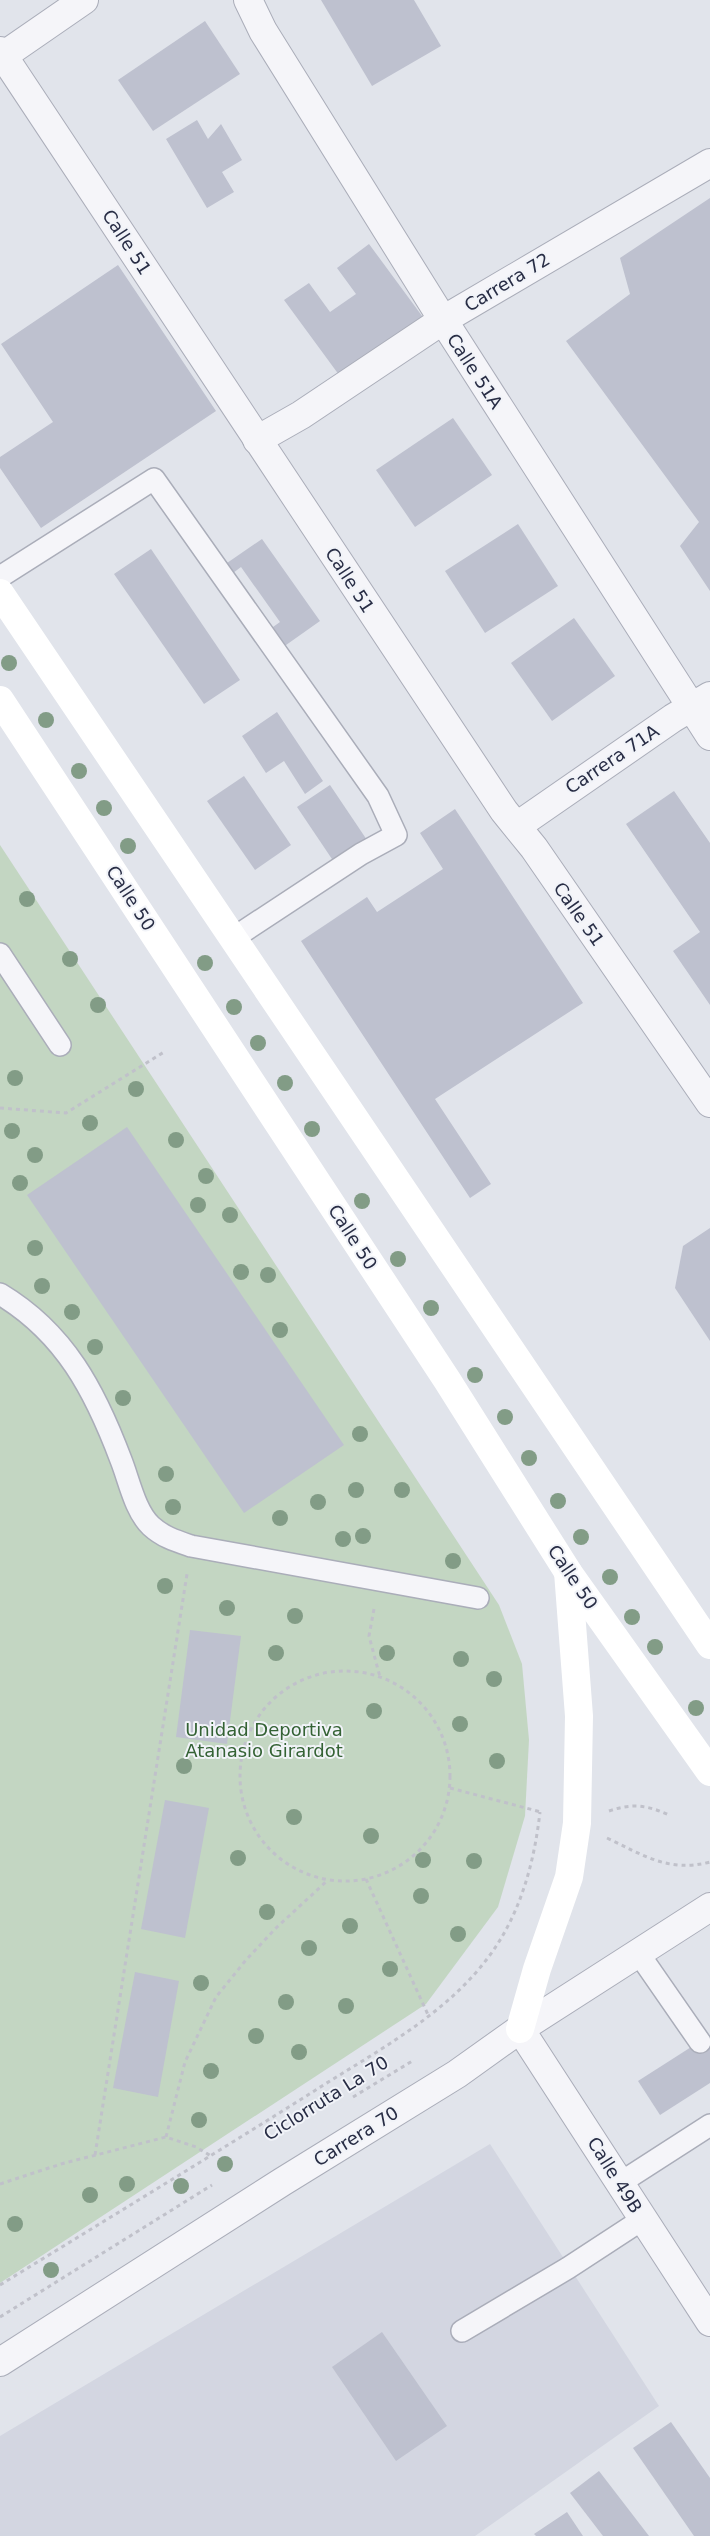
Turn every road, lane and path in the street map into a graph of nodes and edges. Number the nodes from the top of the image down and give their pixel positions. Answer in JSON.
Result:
{"nodes":[{"id":1,"x":84,"y":0,"type":"edge"},
{"id":2,"x":248,"y":0,"type":"edge"},
{"id":3,"x":1,"y":55,"type":"edge"},
{"id":4,"x":710,"y":163,"type":"edge"},
{"id":5,"x":443,"y":320,"type":"junction"},
{"id":6,"x":257,"y":440,"type":"junction"},
{"id":7,"x":0,"y":577,"type":"edge"},
{"id":8,"x":0,"y":593,"type":"edge"},
{"id":9,"x":0,"y":700,"type":"edge"},
{"id":10,"x":700,"y":702,"type":"edge"},
{"id":11,"x":710,"y":736,"type":"edge"},
{"id":12,"x":517,"y":826,"type":"junction"},
{"id":13,"x":232,"y":938,"type":"junction"},
{"id":14,"x":0,"y":954,"type":"edge"},
{"id":15,"x":60,"y":1045,"type":"dead end"},
{"id":16,"x":164,"y":1052,"type":"dead end"},
{"id":17,"x":710,"y":1103,"type":"edge"},
{"id":18,"x":0,"y":1108,"type":"edge"},
{"id":19,"x":0,"y":1294,"type":"edge"},
{"id":20,"x":191,"y":1546,"type":"junction"},
{"id":21,"x":568,"y":1572,"type":"junction"},
{"id":22,"x":379,"y":1580,"type":"junction"},
{"id":23,"x":478,"y":1598,"type":"dead end"},
{"id":24,"x":710,"y":1645,"type":"edge"},
{"id":25,"x":380,"y":1677,"type":"junction"},
{"id":26,"x":710,"y":1772,"type":"edge"},
{"id":27,"x":450,"y":1788,"type":"junction"},
{"id":28,"x":540,"y":1812,"type":"junction"},
{"id":29,"x":669,"y":1815,"type":"dead end"},
{"id":30,"x":568,"y":1820,"type":"junction"},
{"id":31,"x":710,"y":1862,"type":"edge"},
{"id":32,"x":366,"y":1879,"type":"junction"},
{"id":33,"x":328,"y":1880,"type":"junction"},
{"id":34,"x":710,"y":1907,"type":"edge"},
{"id":35,"x":639,"y":1954,"type":"junction"},
{"id":36,"x":429,"y":2017,"type":"junction"},
{"id":37,"x":520,"y":2029,"type":"junction"},
{"id":38,"x":700,"y":2042,"type":"dead end"},
{"id":39,"x":418,"y":2057,"type":"dead end"},
{"id":40,"x":350,"y":2098,"type":"dead end"},
{"id":41,"x":710,"y":2125,"type":"edge"},
{"id":42,"x":166,"y":2138,"type":"junction"},
{"id":43,"x":95,"y":2155,"type":"junction"},
{"id":44,"x":211,"y":2156,"type":"junction"},
{"id":45,"x":215,"y":2183,"type":"dead end"},
{"id":46,"x":620,"y":2183,"type":"junction"},
{"id":47,"x":0,"y":2184,"type":"edge"},
{"id":48,"x":643,"y":2219,"type":"junction"},
{"id":49,"x":0,"y":2285,"type":"edge"},
{"id":50,"x":0,"y":2317,"type":"edge"},
{"id":51,"x":710,"y":2322,"type":"edge"},
{"id":52,"x":462,"y":2331,"type":"dead end"},
{"id":53,"x":0,"y":2362,"type":"edge"}],
"edges":[{"from":1,"to":3,"type":"street"},
{"from":2,"to":5,"type":"street","name":"Calle 51A"},
{"from":3,"to":6,"type":"street","name":"Calle 51"},
{"from":4,"to":5,"type":"street","name":"Carrera 72"},
{"from":5,"to":6,"type":"street","name":"Carrera 72"},
{"from":5,"to":10,"type":"street","name":"Calle 51A"},
{"from":6,"to":12,"type":"street","name":"Calle 51"},
{"from":7,"to":13,"type":"lane"},
{"from":8,"to":13,"type":"main road"},
{"from":9,"to":21,"type":"main road","name":"Calle 50"},
{"from":10,"to":11,"type":"street","name":"Calle 51A"},
{"from":10,"to":12,"type":"street","name":"Carrera 71A"},
{"from":12,"to":17,"type":"street","name":"Calle 51"},
{"from":13,"to":24,"type":"main road"},
{"from":14,"to":15,"type":"lane"},
{"from":16,"to":18,"type":"path"},
{"from":19,"to":20,"type":"lane"},
{"from":20,"to":22,"type":"lane"},
{"from":20,"to":43,"type":"path"},
{"from":21,"to":26,"type":"main road","name":"Calle 50"},
{"from":21,"to":30,"type":"main road"},
{"from":22,"to":23,"type":"lane"},
{"from":22,"to":25,"type":"path"},
{"from":25,"to":27,"type":"path"},
{"from":25,"to":33,"type":"path"},
{"from":27,"to":28,"type":"path"},
{"from":27,"to":32,"type":"path"},
{"from":28,"to":30,"type":"path"},
{"from":28,"to":36,"type":"path"},
{"from":29,"to":30,"type":"path"},
{"from":30,"to":31,"type":"path"},
{"from":30,"to":37,"type":"main road"},
{"from":32,"to":33,"type":"path"},
{"from":32,"to":36,"type":"path"},
{"from":33,"to":42,"type":"path"},
{"from":34,"to":35,"type":"street","name":"Carrera 70"},
{"from":35,"to":37,"type":"street","name":"Carrera 70"},
{"from":35,"to":38,"type":"lane"},
{"from":36,"to":44,"type":"path"},
{"from":37,"to":46,"type":"street","name":"Calle 49B"},
{"from":37,"to":53,"type":"street","name":"Carrera 70"},
{"from":39,"to":40,"type":"path","name":"Ciclorruta La 70"},
{"from":41,"to":46,"type":"lane"},
{"from":42,"to":43,"type":"path"},
{"from":42,"to":44,"type":"path"},
{"from":43,"to":47,"type":"path"},
{"from":44,"to":49,"type":"path"},
{"from":45,"to":50,"type":"path"},
{"from":46,"to":48,"type":"street","name":"Calle 49B"},
{"from":48,"to":51,"type":"street","name":"Calle 49B"},
{"from":48,"to":52,"type":"lane"}]}
